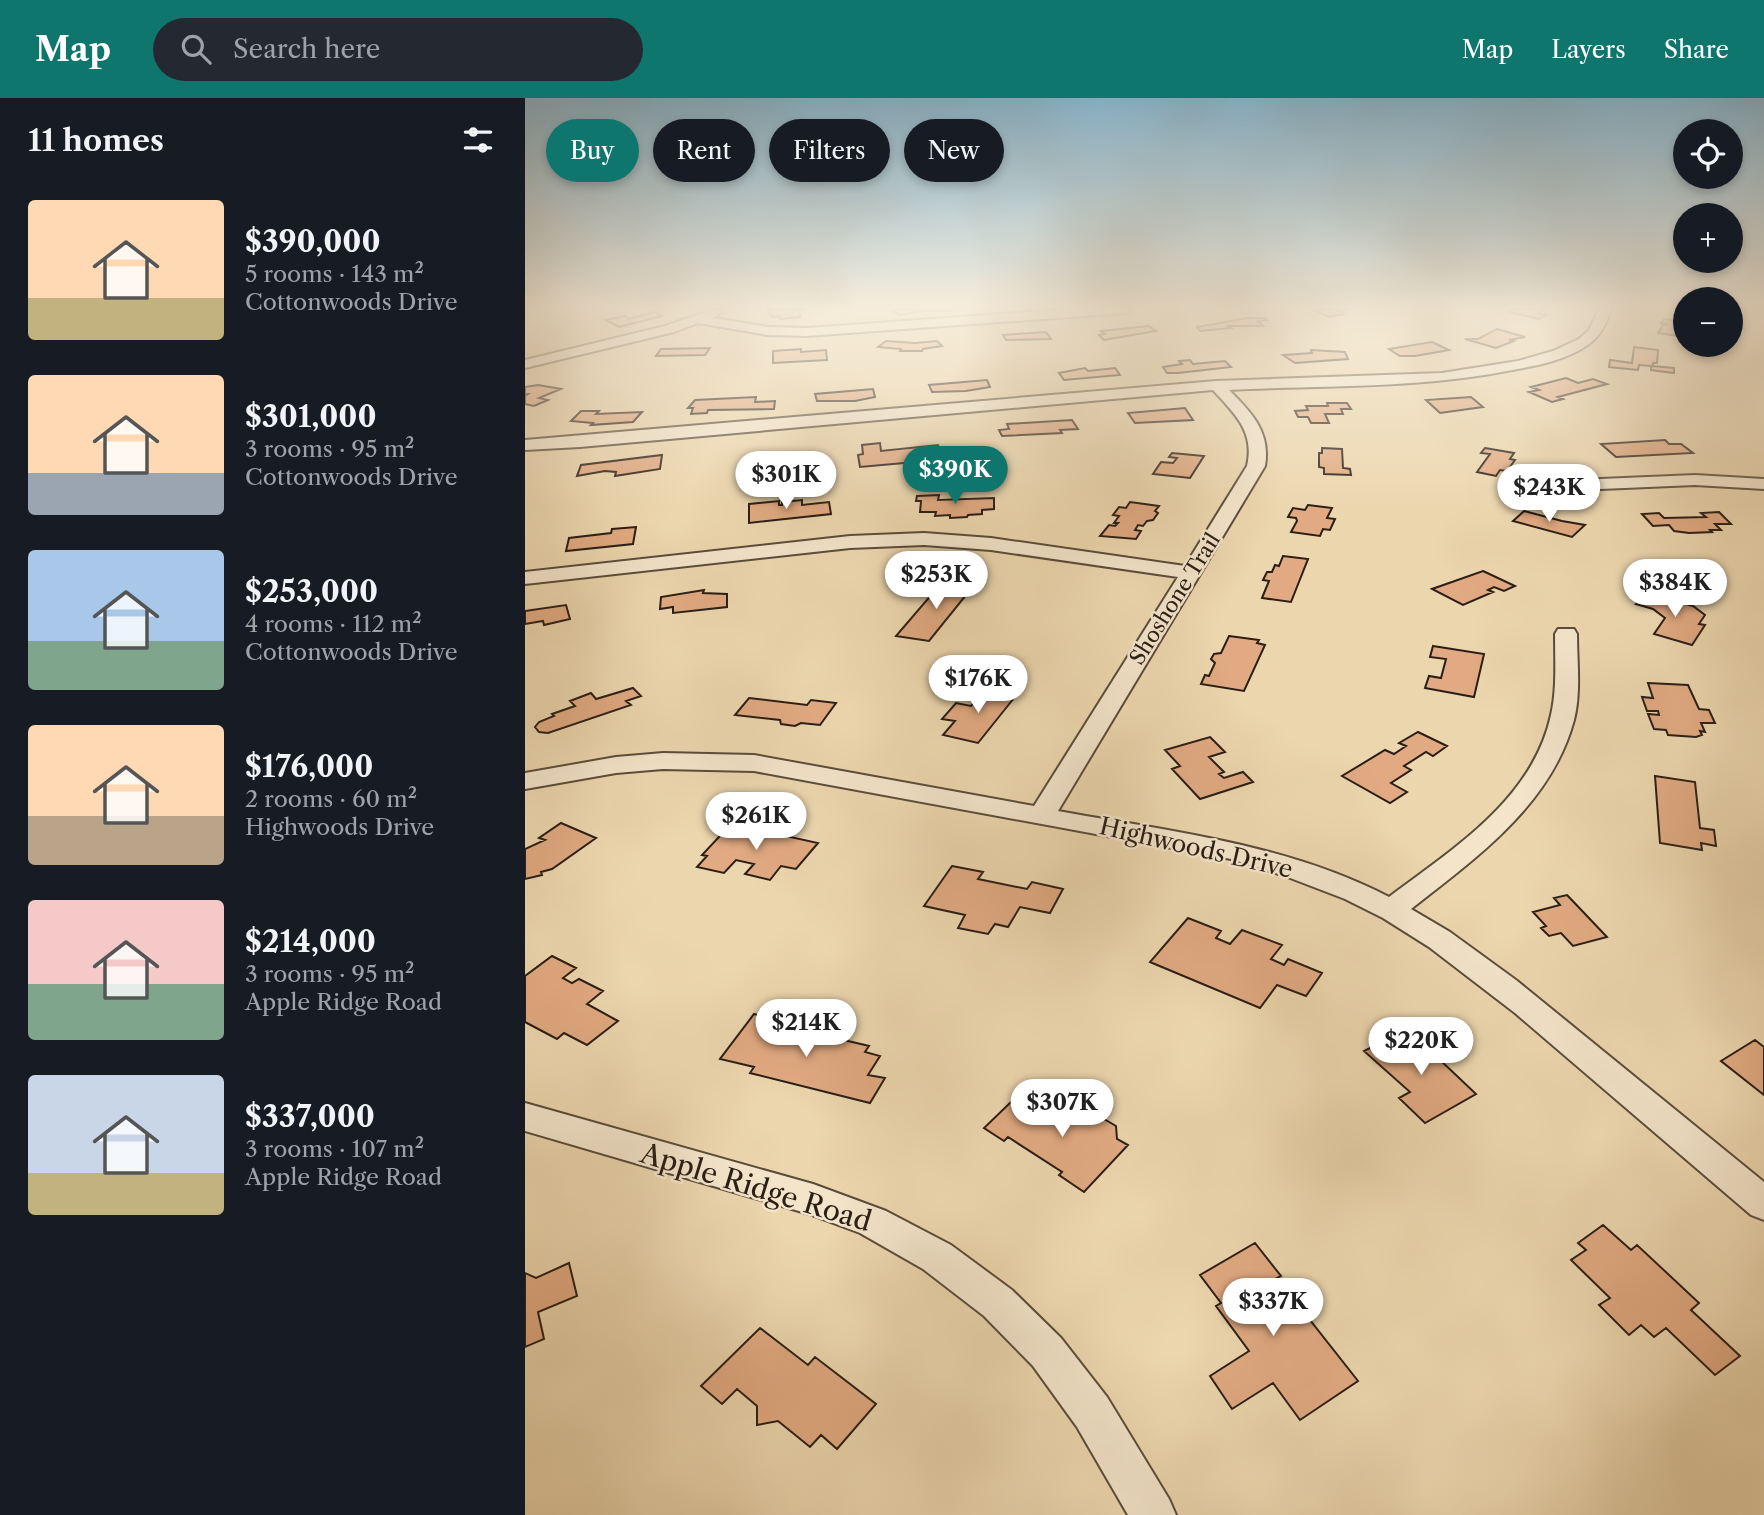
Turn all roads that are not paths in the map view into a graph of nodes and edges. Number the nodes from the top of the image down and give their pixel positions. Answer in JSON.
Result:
{"nodes":[{"id":1,"x":1456,"y":375,"type":"edge"},
{"id":2,"x":1216,"y":385,"type":"junction"},
{"id":3,"x":525,"y":445,"type":"edge"},
{"id":4,"x":1764,"y":484,"type":"edge"},
{"id":5,"x":1577,"y":485,"type":"dead end"},
{"id":6,"x":1191,"y":573,"type":"junction"},
{"id":7,"x":525,"y":578,"type":"edge"},
{"id":8,"x":1566,"y":634,"type":"dead end"},
{"id":9,"x":525,"y":781,"type":"edge"},
{"id":10,"x":1042,"y":815,"type":"junction"},
{"id":11,"x":1391,"y":910,"type":"junction"},
{"id":12,"x":525,"y":1116,"type":"edge"},
{"id":13,"x":1764,"y":1204,"type":"edge"},
{"id":14,"x":1153,"y":1515,"type":"edge"}],
"edges":[{"from":1,"to":2,"type":"street"},
{"from":2,"to":3,"type":"street"},
{"from":2,"to":6,"type":"street","name":"Shoshone Trail"},
{"from":4,"to":5,"type":"street"},
{"from":6,"to":7,"type":"street"},
{"from":6,"to":10,"type":"street","name":"Shoshone Trail"},
{"from":8,"to":11,"type":"street"},
{"from":9,"to":10,"type":"street","name":"Highwoods Drive"},
{"from":10,"to":11,"type":"street","name":"Highwoods Drive"},
{"from":11,"to":13,"type":"street","name":"Highwoods Drive"},
{"from":12,"to":14,"type":"street","name":"Apple Ridge Road"}]}
